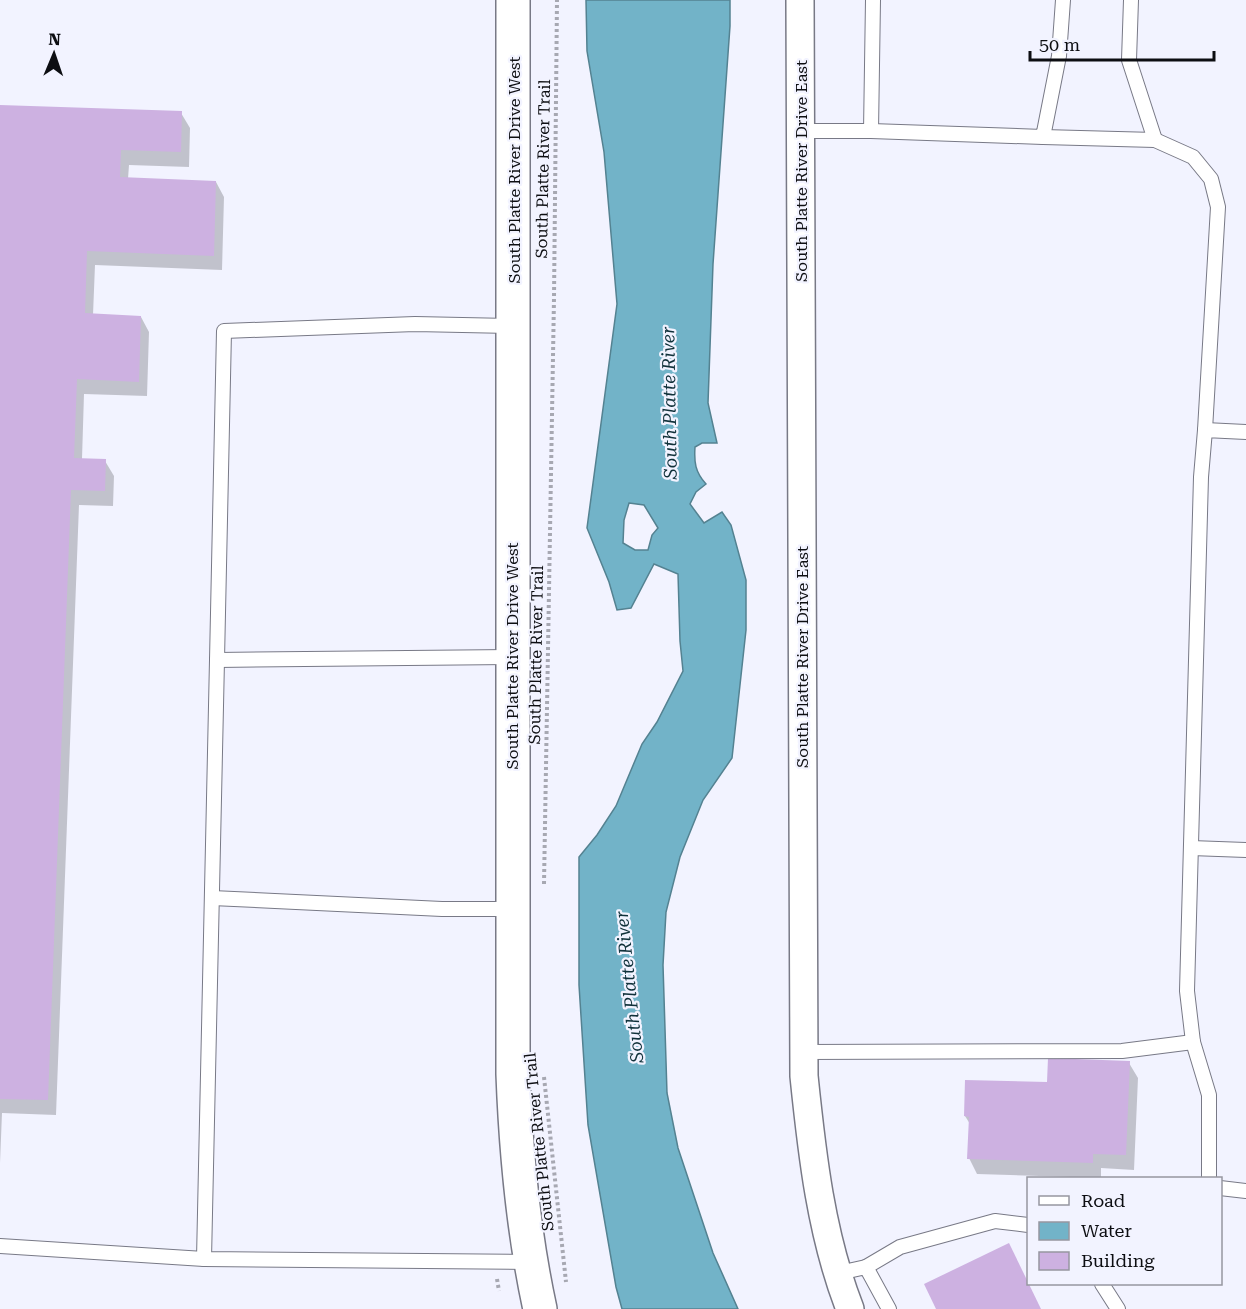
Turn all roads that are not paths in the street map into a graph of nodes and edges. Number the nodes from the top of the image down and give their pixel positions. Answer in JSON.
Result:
{"nodes":[{"id":1,"x":513,"y":0,"type":"edge"},
{"id":2,"x":800,"y":0,"type":"edge"},
{"id":3,"x":873,"y":0,"type":"edge"},
{"id":4,"x":1063,"y":0,"type":"edge"},
{"id":5,"x":1131,"y":0,"type":"edge"},
{"id":6,"x":801,"y":130,"type":"junction"},
{"id":7,"x":871,"y":131,"type":"junction"},
{"id":8,"x":1043,"y":137,"type":"junction"},
{"id":9,"x":1155,"y":140,"type":"junction"},
{"id":10,"x":514,"y":326,"type":"junction"},
{"id":11,"x":1205,"y":430,"type":"junction"},
{"id":12,"x":1246,"y":432,"type":"edge"},
{"id":13,"x":512,"y":657,"type":"junction"},
{"id":14,"x":217,"y":660,"type":"junction"},
{"id":15,"x":1191,"y":848,"type":"junction"},
{"id":16,"x":1246,"y":850,"type":"edge"},
{"id":17,"x":212,"y":898,"type":"junction"},
{"id":18,"x":512,"y":909,"type":"junction"},
{"id":19,"x":1193,"y":1042,"type":"junction"},
{"id":20,"x":804,"y":1052,"type":"junction"},
{"id":21,"x":1209,"y":1177,"type":"edge"},
{"id":22,"x":1222,"y":1188,"type":"edge"},
{"id":23,"x":1246,"y":1191,"type":"edge"},
{"id":24,"x":1027,"y":1225,"type":"edge"},
{"id":25,"x":0,"y":1246,"type":"edge"},
{"id":26,"x":204,"y":1259,"type":"junction"},
{"id":27,"x":531,"y":1262,"type":"junction"},
{"id":28,"x":866,"y":1267,"type":"junction"},
{"id":29,"x":839,"y":1273,"type":"junction"},
{"id":30,"x":1103,"y":1285,"type":"edge"},
{"id":31,"x":540,"y":1309,"type":"edge"},
{"id":32,"x":850,"y":1309,"type":"edge"},
{"id":33,"x":889,"y":1309,"type":"edge"},
{"id":34,"x":1118,"y":1309,"type":"edge"}],
"edges":[{"from":1,"to":10,"type":"street","name":"South Platte River Drive West"},
{"from":2,"to":6,"type":"street","name":"South Platte River Drive East"},
{"from":3,"to":7,"type":"lane"},
{"from":4,"to":8,"type":"lane"},
{"from":5,"to":9,"type":"lane"},
{"from":6,"to":7,"type":"lane"},
{"from":6,"to":20,"type":"street","name":"South Platte River Drive East"},
{"from":7,"to":8,"type":"lane"},
{"from":8,"to":9,"type":"lane"},
{"from":9,"to":11,"type":"lane"},
{"from":10,"to":13,"type":"street","name":"South Platte River Drive West"},
{"from":10,"to":14,"type":"lane"},
{"from":11,"to":12,"type":"lane"},
{"from":11,"to":15,"type":"lane"},
{"from":13,"to":14,"type":"lane"},
{"from":13,"to":18,"type":"street","name":"South Platte River Drive West"},
{"from":14,"to":17,"type":"lane"},
{"from":15,"to":16,"type":"lane"},
{"from":15,"to":19,"type":"lane"},
{"from":17,"to":18,"type":"lane"},
{"from":17,"to":26,"type":"lane"},
{"from":18,"to":27,"type":"street","name":"South Platte River Drive West"},
{"from":19,"to":20,"type":"lane"},
{"from":19,"to":21,"type":"lane"},
{"from":20,"to":29,"type":"street","name":"South Platte River Drive East"},
{"from":22,"to":23,"type":"lane"},
{"from":24,"to":28,"type":"lane"},
{"from":25,"to":26,"type":"lane"},
{"from":26,"to":27,"type":"lane"},
{"from":27,"to":31,"type":"street","name":"South Platte River Drive West"},
{"from":28,"to":29,"type":"lane"},
{"from":28,"to":33,"type":"lane"},
{"from":29,"to":32,"type":"street","name":"South Platte River Drive East"},
{"from":30,"to":34,"type":"lane"}]}
